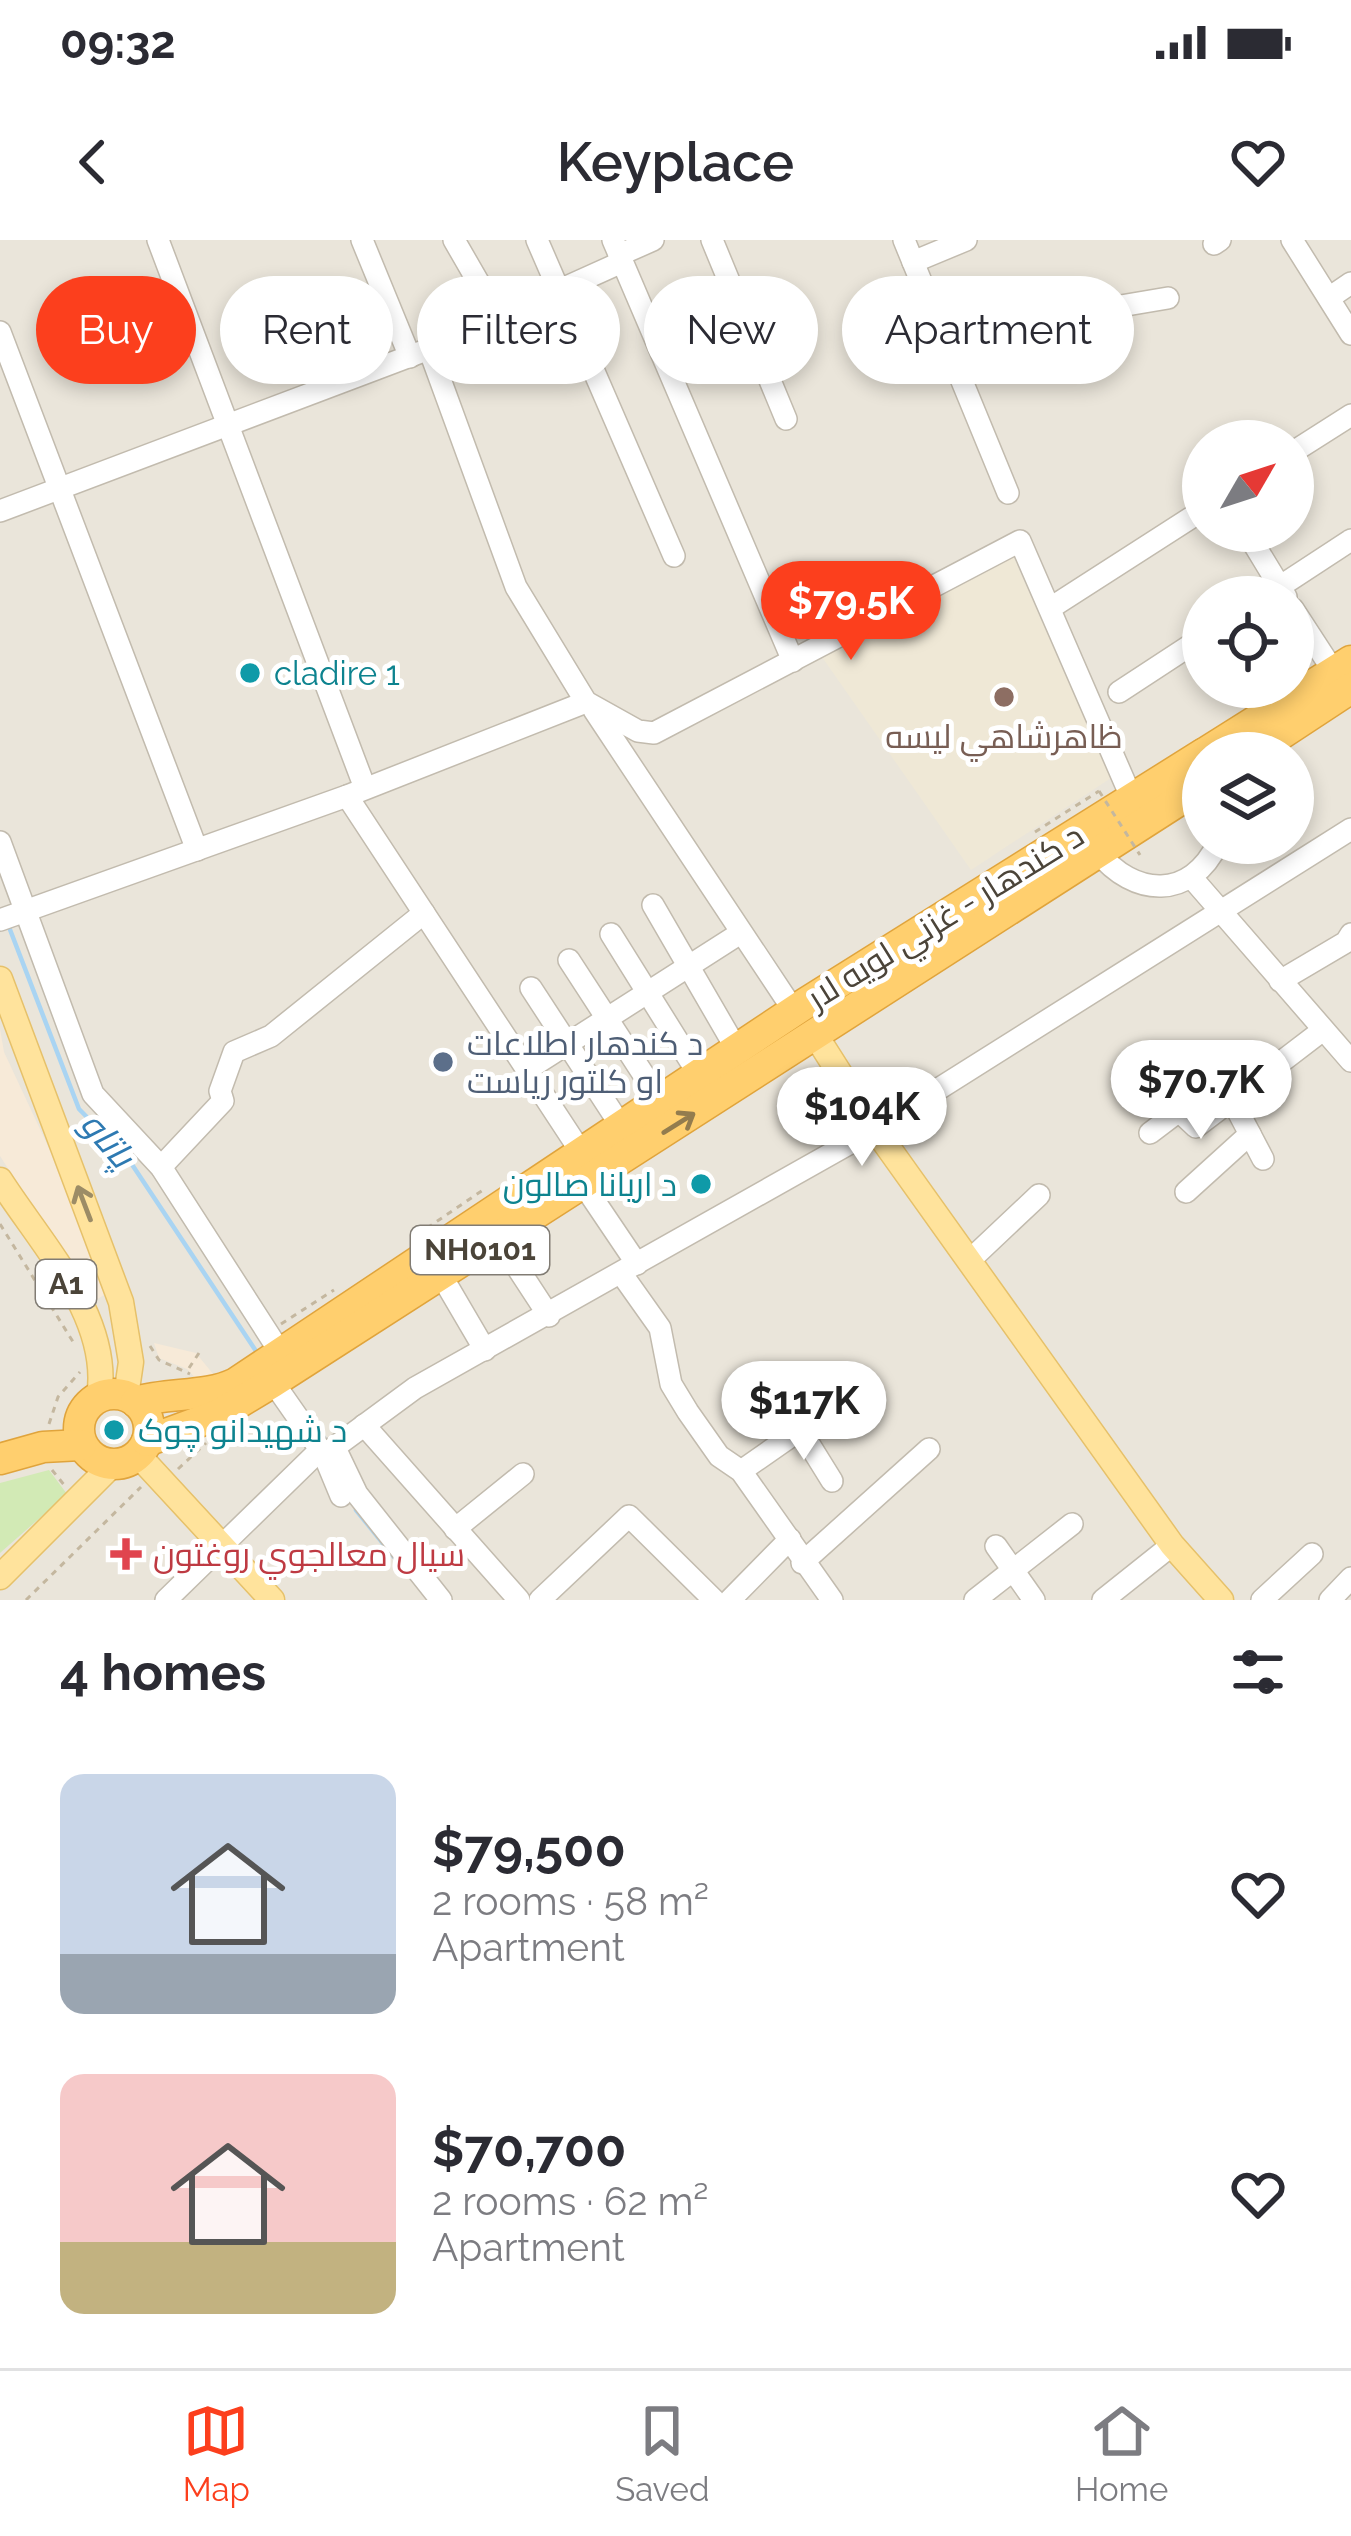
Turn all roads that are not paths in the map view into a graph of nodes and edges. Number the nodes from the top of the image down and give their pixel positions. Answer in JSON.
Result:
{"nodes":[{"id":1,"x":158,"y":240,"type":"edge"},
{"id":2,"x":362,"y":240,"type":"edge"},
{"id":3,"x":454,"y":240,"type":"edge"},
{"id":4,"x":537,"y":240,"type":"edge"},
{"id":5,"x":653,"y":240,"type":"edge"},
{"id":6,"x":712,"y":240,"type":"edge"},
{"id":7,"x":904,"y":240,"type":"edge"},
{"id":8,"x":965,"y":240,"type":"edge"},
{"id":9,"x":1292,"y":240,"type":"edge"},
{"id":10,"x":618,"y":252,"type":"edge"},
{"id":11,"x":913,"y":262,"type":"junction"},
{"id":12,"x":475,"y":276,"type":"edge"},
{"id":13,"x":554,"y":276,"type":"edge"},
{"id":14,"x":581,"y":276,"type":"edge"},
{"id":15,"x":919,"y":276,"type":"edge"},
{"id":16,"x":1351,"y":283,"type":"edge"},
{"id":17,"x":1168,"y":298,"type":"dead end"},
{"id":18,"x":1329,"y":298,"type":"junction"},
{"id":19,"x":1134,"y":304,"type":"edge"},
{"id":20,"x":0,"y":332,"type":"edge"},
{"id":21,"x":1351,"y":334,"type":"edge"},
{"id":22,"x":417,"y":347,"type":"edge"},
{"id":23,"x":417,"y":354,"type":"edge"},
{"id":24,"x":433,"y":384,"type":"edge"},
{"id":25,"x":600,"y":384,"type":"edge"},
{"id":26,"x":963,"y":384,"type":"edge"},
{"id":27,"x":1351,"y":415,"type":"edge"},
{"id":28,"x":786,"y":418,"type":"dead end"},
{"id":29,"x":226,"y":424,"type":"junction"},
{"id":30,"x":1314,"y":439,"type":"edge"},
{"id":31,"x":58,"y":491,"type":"junction"},
{"id":32,"x":1008,"y":493,"type":"dead end"},
{"id":33,"x":0,"y":511,"type":"edge"},
{"id":34,"x":1182,"y":523,"type":"edge"},
{"id":35,"x":1351,"y":540,"type":"edge"},
{"id":36,"x":674,"y":556,"type":"dead end"},
{"id":37,"x":1301,"y":576,"type":"edge"},
{"id":38,"x":1052,"y":607,"type":"junction"},
{"id":39,"x":1314,"y":635,"type":"edge"},
{"id":40,"x":1182,"y":651,"type":"edge"},
{"id":41,"x":793,"y":662,"type":"junction"},
{"id":42,"x":1345,"y":674,"type":"edge"},
{"id":43,"x":1119,"y":692,"type":"dead end"},
{"id":44,"x":590,"y":705,"type":"junction"},
{"id":45,"x":1241,"y":732,"type":"edge"},
{"id":46,"x":1277,"y":732,"type":"edge"},
{"id":47,"x":1182,"y":767,"type":"edge"},
{"id":48,"x":356,"y":792,"type":"junction"},
{"id":49,"x":1182,"y":798,"type":"edge"},
{"id":50,"x":1132,"y":799,"type":"junction"},
{"id":51,"x":1351,"y":829,"type":"edge"},
{"id":52,"x":0,"y":842,"type":"edge"},
{"id":53,"x":197,"y":850,"type":"junction"},
{"id":54,"x":1097,"y":851,"type":"junction"},
{"id":55,"x":1202,"y":864,"type":"edge"},
{"id":56,"x":1192,"y":878,"type":"junction"},
{"id":57,"x":652,"y":905,"type":"dead end"},
{"id":58,"x":1218,"y":912,"type":"junction"},
{"id":59,"x":424,"y":913,"type":"junction"},
{"id":60,"x":14,"y":915,"type":"edge"},
{"id":61,"x":611,"y":934,"type":"dead end"},
{"id":62,"x":739,"y":934,"type":"junction"},
{"id":63,"x":1351,"y":934,"type":"edge"},
{"id":64,"x":569,"y":960,"type":"dead end"},
{"id":65,"x":688,"y":965,"type":"junction"},
{"id":66,"x":0,"y":979,"type":"edge"},
{"id":67,"x":1280,"y":981,"type":"junction"},
{"id":68,"x":531,"y":988,"type":"dead end"},
{"id":69,"x":646,"y":992,"type":"junction"},
{"id":70,"x":794,"y":1011,"type":"junction"},
{"id":71,"x":607,"y":1017,"type":"junction"},
{"id":72,"x":1323,"y":1030,"type":"junction"},
{"id":73,"x":816,"y":1036,"type":"junction"},
{"id":74,"x":567,"y":1043,"type":"junction"},
{"id":75,"x":737,"y":1050,"type":"junction"},
{"id":76,"x":1351,"y":1061,"type":"edge"},
{"id":77,"x":528,"y":1069,"type":"junction"},
{"id":78,"x":1193,"y":1070,"type":"dead end"},
{"id":79,"x":699,"y":1075,"type":"junction"},
{"id":80,"x":660,"y":1100,"type":"junction"},
{"id":81,"x":1225,"y":1103,"type":"junction"},
{"id":82,"x":621,"y":1126,"type":"junction"},
{"id":83,"x":875,"y":1129,"type":"junction"},
{"id":84,"x":1150,"y":1133,"type":"dead end"},
{"id":85,"x":1250,"y":1134,"type":"junction"},
{"id":86,"x":1263,"y":1159,"type":"dead end"},
{"id":87,"x":161,"y":1166,"type":"junction"},
{"id":88,"x":582,"y":1168,"type":"junction"},
{"id":89,"x":0,"y":1180,"type":"edge"},
{"id":90,"x":1186,"y":1192,"type":"dead end"},
{"id":91,"x":1039,"y":1196,"type":"dead end"},
{"id":92,"x":499,"y":1238,"type":"junction"},
{"id":93,"x":969,"y":1261,"type":"junction"},
{"id":94,"x":629,"y":1269,"type":"junction"},
{"id":95,"x":440,"y":1275,"type":"junction"},
{"id":96,"x":549,"y":1316,"type":"junction"},
{"id":97,"x":485,"y":1349,"type":"junction"},
{"id":98,"x":277,"y":1367,"type":"junction"},
{"id":99,"x":120,"y":1398,"type":"junction"},
{"id":100,"x":833,"y":1407,"type":"dead end"},
{"id":101,"x":364,"y":1426,"type":"junction"},
{"id":102,"x":801,"y":1431,"type":"junction"},
{"id":103,"x":81,"y":1445,"type":"junction"},
{"id":104,"x":929,"y":1449,"type":"dead end"},
{"id":105,"x":327,"y":1451,"type":"junction"},
{"id":106,"x":132,"y":1454,"type":"junction"},
{"id":107,"x":0,"y":1459,"type":"edge"},
{"id":108,"x":741,"y":1471,"type":"junction"},
{"id":109,"x":523,"y":1474,"type":"dead end"},
{"id":110,"x":832,"y":1481,"type":"dead end"},
{"id":111,"x":341,"y":1496,"type":"dead end"},
{"id":112,"x":1072,"y":1524,"type":"dead end"},
{"id":113,"x":455,"y":1529,"type":"junction"},
{"id":114,"x":790,"y":1539,"type":"junction"},
{"id":115,"x":1172,"y":1545,"type":"junction"},
{"id":116,"x":996,"y":1546,"type":"dead end"},
{"id":117,"x":223,"y":1547,"type":"junction"},
{"id":118,"x":1312,"y":1554,"type":"dead end"},
{"id":119,"x":802,"y":1563,"type":"junction"},
{"id":120,"x":1015,"y":1570,"type":"junction"},
{"id":121,"x":0,"y":1577,"type":"edge"},
{"id":122,"x":1351,"y":1577,"type":"edge"},
{"id":123,"x":166,"y":1600,"type":"edge"},
{"id":124,"x":272,"y":1600,"type":"edge"},
{"id":125,"x":441,"y":1600,"type":"edge"},
{"id":126,"x":519,"y":1600,"type":"edge"},
{"id":127,"x":540,"y":1600,"type":"edge"},
{"id":128,"x":714,"y":1600,"type":"edge"},
{"id":129,"x":730,"y":1600,"type":"edge"},
{"id":130,"x":832,"y":1600,"type":"edge"},
{"id":131,"x":975,"y":1600,"type":"edge"},
{"id":132,"x":1034,"y":1600,"type":"edge"},
{"id":133,"x":1103,"y":1600,"type":"edge"},
{"id":134,"x":1221,"y":1600,"type":"edge"},
{"id":135,"x":1262,"y":1600,"type":"edge"},
{"id":136,"x":1330,"y":1600,"type":"edge"}],
"edges":[{"from":1,"to":29,"type":"street"},
{"from":2,"to":22,"type":"street"},
{"from":3,"to":12,"type":"street"},
{"from":4,"to":13,"type":"street"},
{"from":5,"to":10,"type":"street"},
{"from":6,"to":28,"type":"street"},
{"from":7,"to":11,"type":"street"},
{"from":8,"to":11,"type":"street"},
{"from":9,"to":18,"type":"street"},
{"from":10,"to":14,"type":"street"},
{"from":10,"to":41,"type":"street"},
{"from":11,"to":15,"type":"street"},
{"from":16,"to":18,"type":"street"},
{"from":17,"to":19,"type":"street"},
{"from":18,"to":21,"type":"street"},
{"from":20,"to":31,"type":"street"},
{"from":23,"to":29,"type":"street"},
{"from":24,"to":44,"type":"street"},
{"from":25,"to":36,"type":"street"},
{"from":26,"to":32,"type":"street"},
{"from":27,"to":30,"type":"street"},
{"from":29,"to":31,"type":"street"},
{"from":29,"to":48,"type":"street"},
{"from":31,"to":33,"type":"street"},
{"from":31,"to":53,"type":"street"},
{"from":34,"to":38,"type":"street"},
{"from":35,"to":37,"type":"street"},
{"from":38,"to":41,"type":"street"},
{"from":38,"to":50,"type":"street"},
{"from":39,"to":42,"type":"street"},
{"from":40,"to":43,"type":"street"},
{"from":41,"to":44,"type":"street"},
{"from":42,"to":45,"type":"highway","name":"د کندهار - غزني لويه لار","number":"NH0101"},
{"from":42,"to":46,"type":"highway"},
{"from":44,"to":48,"type":"street"},
{"from":44,"to":62,"type":"street"},
{"from":47,"to":50,"type":"highway","name":"د کندهار - غزني لويه لار","number":"NH0101"},
{"from":48,"to":53,"type":"street"},
{"from":48,"to":59,"type":"street"},
{"from":49,"to":54,"type":"highway","name":"د کندهار - غزني لويه لار","number":"NH0101"},
{"from":50,"to":70,"type":"highway","name":"د کندهار - غزني لويه لار","number":"NH0101"},
{"from":51,"to":58,"type":"street"},
{"from":52,"to":60,"type":"street"},
{"from":53,"to":60,"type":"street"},
{"from":54,"to":56,"type":"street"},
{"from":54,"to":73,"type":"highway","name":"د کندهار - غزني لويه لار","number":"NH0101"},
{"from":55,"to":56,"type":"street"},
{"from":56,"to":58,"type":"street"},
{"from":57,"to":65,"type":"street"},
{"from":58,"to":67,"type":"street"},
{"from":58,"to":83,"type":"street"},
{"from":59,"to":77,"type":"street"},
{"from":59,"to":87,"type":"street"},
{"from":60,"to":87,"type":"street"},
{"from":61,"to":69,"type":"street"},
{"from":62,"to":65,"type":"street"},
{"from":62,"to":70,"type":"street"},
{"from":63,"to":67,"type":"street"},
{"from":64,"to":71,"type":"street"},
{"from":65,"to":69,"type":"street"},
{"from":65,"to":75,"type":"street"},
{"from":99,"to":66,"type":"main road","one_way":true},
{"from":67,"to":72,"type":"street"},
{"from":68,"to":74,"type":"street"},
{"from":69,"to":71,"type":"street"},
{"from":69,"to":79,"type":"street"},
{"from":70,"to":75,"type":"highway","name":"د کندهار - غزني لويه لار","number":"NH0101"},
{"from":71,"to":74,"type":"street"},
{"from":71,"to":80,"type":"street"},
{"from":72,"to":76,"type":"street"},
{"from":72,"to":81,"type":"street"},
{"from":73,"to":83,"type":"main road"},
{"from":88,"to":73,"type":"highway","name":"د کندهار - غزني لويه لار","number":"NH0101","one_way":true},
{"from":74,"to":77,"type":"street"},
{"from":74,"to":82,"type":"street"},
{"from":75,"to":79,"type":"highway","name":"د کندهار - غزني لويه لار","number":"NH0101"},
{"from":77,"to":88,"type":"street"},
{"from":78,"to":81,"type":"street"},
{"from":79,"to":80,"type":"highway","name":"د کندهار - غزني لويه لار","number":"NH0101"},
{"from":80,"to":82,"type":"highway","name":"د کندهار - غزني لويه لار","number":"NH0101"},
{"from":81,"to":84,"type":"street"},
{"from":81,"to":85,"type":"street"},
{"from":82,"to":88,"type":"highway","name":"د کندهار - غزني لويه لار","number":"NH0101"},
{"from":83,"to":93,"type":"main road"},
{"from":83,"to":94,"type":"street"},
{"from":85,"to":86,"type":"street"},
{"from":85,"to":90,"type":"street"},
{"from":87,"to":98,"type":"street"},
{"from":88,"to":92,"type":"highway","name":"د کندهار - غزني لويه لار","number":"NH0101"},
{"from":88,"to":94,"type":"street"},
{"from":88,"to":98,"type":"highway","name":"د کندهار - غزني لويه لار","number":"NH0101"},
{"from":89,"to":99,"type":"main road","number":"A1"},
{"from":91,"to":93,"type":"street"},
{"from":92,"to":95,"type":"highway","name":"د کندهار - غزني لويه لار","number":"NH0101"},
{"from":92,"to":96,"type":"street"},
{"from":93,"to":115,"type":"main road"},
{"from":94,"to":96,"type":"street"},
{"from":94,"to":108,"type":"street"},
{"from":95,"to":97,"type":"street"},
{"from":95,"to":98,"type":"highway","name":"د کندهار - غزني لويه لار","number":"NH0101"},
{"from":96,"to":97,"type":"street"},
{"from":97,"to":101,"type":"street"},
{"from":98,"to":99,"type":"highway","name":"د کندهار - غزني لويه لار","number":"NH0101"},
{"from":98,"to":105,"type":"street"},
{"from":98,"to":106,"type":"highway","name":"د کندهار - غزني لويه لار","number":"NH0101"},
{"from":99,"to":103,"type":"highway"},
{"from":99,"to":106,"type":"highway"},
{"from":100,"to":102,"type":"street"},
{"from":101,"to":105,"type":"street"},
{"from":101,"to":113,"type":"street"},
{"from":102,"to":108,"type":"street"},
{"from":102,"to":110,"type":"street"},
{"from":103,"to":106,"type":"highway"},
{"from":103,"to":107,"type":"highway"},
{"from":104,"to":119,"type":"street"},
{"from":105,"to":111,"type":"street"},
{"from":105,"to":117,"type":"street"},
{"from":105,"to":125,"type":"street"},
{"from":106,"to":117,"type":"main road"},
{"from":106,"to":121,"type":"main road"},
{"from":108,"to":114,"type":"street"},
{"from":109,"to":113,"type":"street"},
{"from":112,"to":120,"type":"street"},
{"from":113,"to":126,"type":"street"},
{"from":114,"to":119,"type":"street"},
{"from":114,"to":129,"type":"street"},
{"from":115,"to":133,"type":"street"},
{"from":115,"to":134,"type":"main road"},
{"from":116,"to":120,"type":"street"},
{"from":117,"to":123,"type":"street"},
{"from":117,"to":124,"type":"main road"},
{"from":118,"to":135,"type":"street"},
{"from":119,"to":130,"type":"street"},
{"from":120,"to":131,"type":"street"},
{"from":120,"to":132,"type":"street"},
{"from":122,"to":136,"type":"street"},
{"from":127,"to":128,"type":"street"}]}
